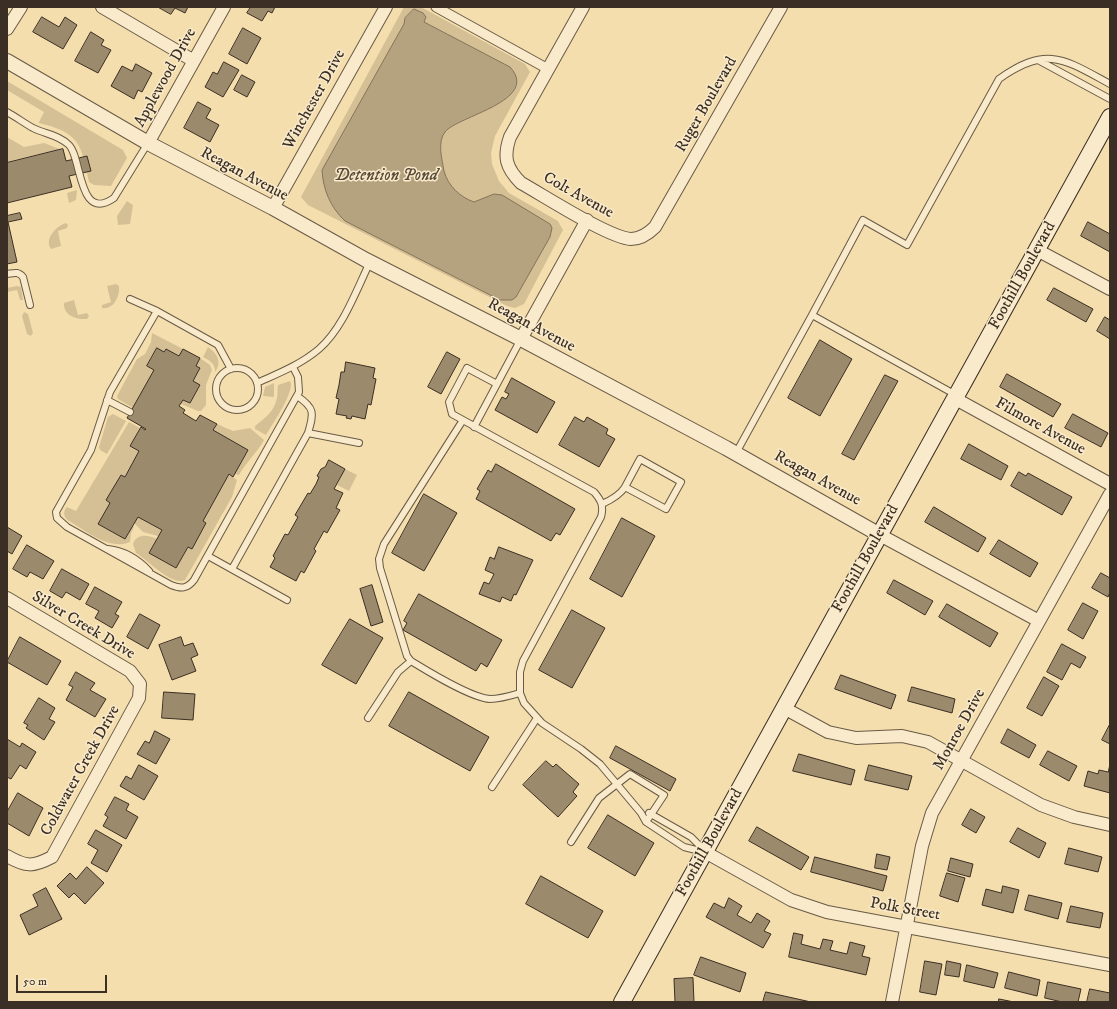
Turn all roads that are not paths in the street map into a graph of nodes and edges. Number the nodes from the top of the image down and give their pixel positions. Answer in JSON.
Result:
{"nodes":[{"id":1,"x":21,"y":7,"type":"edge"},
{"id":2,"x":102,"y":7,"type":"edge"},
{"id":3,"x":224,"y":7,"type":"edge"},
{"id":4,"x":386,"y":7,"type":"edge"},
{"id":5,"x":436,"y":7,"type":"edge"},
{"id":6,"x":583,"y":7,"type":"edge"},
{"id":7,"x":781,"y":7,"type":"edge"},
{"id":8,"x":7,"y":28,"type":"edge"},
{"id":9,"x":1037,"y":60,"type":"junction"},
{"id":10,"x":7,"y":61,"type":"edge"},
{"id":11,"x":194,"y":61,"type":"junction"},
{"id":12,"x":548,"y":69,"type":"junction"},
{"id":13,"x":1110,"y":84,"type":"edge"},
{"id":14,"x":1110,"y":100,"type":"edge"},
{"id":15,"x":7,"y":112,"type":"edge"},
{"id":16,"x":1110,"y":116,"type":"edge"},
{"id":17,"x":148,"y":143,"type":"junction"},
{"id":18,"x":273,"y":208,"type":"junction"},
{"id":19,"x":661,"y":218,"type":"joint"},
{"id":20,"x":587,"y":220,"type":"junction"},
{"id":21,"x":1037,"y":250,"type":"junction"},
{"id":22,"x":370,"y":262,"type":"junction"},
{"id":23,"x":7,"y":274,"type":"edge"},
{"id":24,"x":1110,"y":289,"type":"edge"},
{"id":25,"x":130,"y":299,"type":"dead end"},
{"id":26,"x":30,"y":304,"type":"dead end"},
{"id":27,"x":157,"y":311,"type":"junction"},
{"id":28,"x":812,"y":315,"type":"junction"},
{"id":29,"x":521,"y":339,"type":"junction"},
{"id":30,"x":293,"y":367,"type":"junction"},
{"id":31,"x":232,"y":369,"type":"junction"},
{"id":32,"x":257,"y":383,"type":"junction"},
{"id":33,"x":497,"y":384,"type":"junction"},
{"id":34,"x":297,"y":396,"type":"junction"},
{"id":35,"x":955,"y":397,"type":"junction"},
{"id":36,"x":107,"y":400,"type":"junction"},
{"id":37,"x":130,"y":412,"type":"dead end"},
{"id":38,"x":463,"y":420,"type":"junction"},
{"id":39,"x":474,"y":427,"type":"junction"},
{"id":40,"x":308,"y":433,"type":"junction"},
{"id":41,"x":359,"y":443,"type":"dead end"},
{"id":42,"x":736,"y":454,"type":"junction"},
{"id":43,"x":1110,"y":484,"type":"edge"},
{"id":44,"x":625,"y":487,"type":"junction"},
{"id":45,"x":1110,"y":494,"type":"edge"},
{"id":46,"x":602,"y":504,"type":"junction"},
{"id":47,"x":880,"y":535,"type":"junction"},
{"id":48,"x":208,"y":556,"type":"junction"},
{"id":49,"x":232,"y":569,"type":"junction"},
{"id":50,"x":7,"y":598,"type":"edge"},
{"id":51,"x":287,"y":600,"type":"dead end"},
{"id":52,"x":1039,"y":621,"type":"junction"},
{"id":53,"x":412,"y":661,"type":"junction"},
{"id":54,"x":140,"y":684,"type":"joint"},
{"id":55,"x":520,"y":693,"type":"junction"},
{"id":56,"x":784,"y":708,"type":"junction"},
{"id":57,"x":368,"y":718,"type":"dead end"},
{"id":58,"x":537,"y":718,"type":"junction"},
{"id":59,"x":961,"y":760,"type":"junction"},
{"id":60,"x":617,"y":783,"type":"junction"},
{"id":61,"x":492,"y":787,"type":"dead end"},
{"id":62,"x":641,"y":813,"type":"junction"},
{"id":63,"x":651,"y":814,"type":"junction"},
{"id":64,"x":646,"y":822,"type":"junction"},
{"id":65,"x":1110,"y":824,"type":"edge"},
{"id":66,"x":571,"y":842,"type":"dead end"},
{"id":67,"x":706,"y":852,"type":"junction"},
{"id":68,"x":7,"y":856,"type":"edge"},
{"id":69,"x":907,"y":926,"type":"junction"},
{"id":70,"x":1110,"y":965,"type":"edge"},
{"id":71,"x":622,"y":1002,"type":"edge"},
{"id":72,"x":892,"y":1002,"type":"edge"}],
"edges":[{"from":1,"to":8,"type":"street"},
{"from":2,"to":11,"type":"street"},
{"from":3,"to":11,"type":"street","name":"Applewood Drive"},
{"from":4,"to":18,"type":"street","name":"Winchester Drive"},
{"from":5,"to":12,"type":"street"},
{"from":6,"to":12,"type":"street","name":"Colt Avenue"},
{"from":7,"to":19,"type":"street","name":"Ruger Boulevard"},
{"from":9,"to":13,"type":"lane"},
{"from":9,"to":14,"type":"lane"},
{"from":9,"to":28,"type":"lane"},
{"from":10,"to":17,"type":"street","name":"Reagan Avenue"},
{"from":11,"to":17,"type":"street","name":"Applewood Drive"},
{"from":12,"to":20,"type":"street","name":"Colt Avenue"},
{"from":15,"to":17,"type":"lane"},
{"from":16,"to":21,"type":"main road","name":"Foothill Boulevard"},
{"from":17,"to":18,"type":"street","name":"Reagan Avenue"},
{"from":18,"to":22,"type":"street","name":"Reagan Avenue"},
{"from":19,"to":20,"type":"street","name":"Colt Avenue"},
{"from":20,"to":29,"type":"street"},
{"from":21,"to":24,"type":"street"},
{"from":21,"to":35,"type":"main road","name":"Foothill Boulevard"},
{"from":22,"to":29,"type":"street","name":"Reagan Avenue"},
{"from":22,"to":30,"type":"lane"},
{"from":23,"to":26,"type":"lane"},
{"from":25,"to":27,"type":"lane"},
{"from":27,"to":31,"type":"lane"},
{"from":27,"to":36,"type":"lane"},
{"from":28,"to":35,"type":"lane"},
{"from":28,"to":42,"type":"lane"},
{"from":29,"to":33,"type":"lane"},
{"from":29,"to":42,"type":"street","name":"Reagan Avenue"},
{"from":30,"to":32,"type":"lane"},
{"from":30,"to":34,"type":"lane"},
{"from":31,"to":32,"type":"lane"},
{"from":31,"to":32,"type":"lane"},
{"from":33,"to":38,"type":"lane"},
{"from":33,"to":39,"type":"lane"},
{"from":34,"to":40,"type":"lane"},
{"from":34,"to":48,"type":"lane"},
{"from":35,"to":43,"type":"street","name":"Filmore Avenue"},
{"from":35,"to":47,"type":"main road","name":"Foothill Boulevard"},
{"from":36,"to":37,"type":"lane"},
{"from":36,"to":48,"type":"lane"},
{"from":38,"to":39,"type":"lane"},
{"from":38,"to":53,"type":"lane"},
{"from":39,"to":46,"type":"lane"},
{"from":40,"to":41,"type":"lane"},
{"from":40,"to":49,"type":"lane"},
{"from":42,"to":47,"type":"street","name":"Reagan Avenue"},
{"from":44,"to":44,"type":"lane"},
{"from":44,"to":46,"type":"lane"},
{"from":45,"to":52,"type":"street","name":"Monroe Drive"},
{"from":46,"to":55,"type":"lane"},
{"from":47,"to":52,"type":"street","name":"Reagan Avenue"},
{"from":47,"to":56,"type":"main road","name":"Foothill Boulevard"},
{"from":48,"to":49,"type":"lane"},
{"from":49,"to":51,"type":"lane"},
{"from":50,"to":54,"type":"street","name":"Silver Creek Drive"},
{"from":52,"to":59,"type":"street","name":"Monroe Drive"},
{"from":53,"to":55,"type":"lane"},
{"from":53,"to":57,"type":"lane"},
{"from":54,"to":68,"type":"street","name":"Coldwater Creek Drive"},
{"from":55,"to":58,"type":"lane"},
{"from":56,"to":59,"type":"street"},
{"from":56,"to":67,"type":"main road","name":"Foothill Boulevard"},
{"from":58,"to":60,"type":"lane"},
{"from":58,"to":61,"type":"lane"},
{"from":59,"to":65,"type":"street"},
{"from":59,"to":69,"type":"street","name":"Monroe Drive"},
{"from":60,"to":62,"type":"lane"},
{"from":60,"to":63,"type":"lane"},
{"from":60,"to":66,"type":"lane"},
{"from":62,"to":63,"type":"lane"},
{"from":62,"to":64,"type":"lane"},
{"from":63,"to":64,"type":"lane"},
{"from":63,"to":67,"type":"lane"},
{"from":64,"to":67,"type":"lane"},
{"from":67,"to":69,"type":"street","name":"Polk Street"},
{"from":67,"to":71,"type":"main road","name":"Foothill Boulevard"},
{"from":69,"to":70,"type":"street","name":"Polk Street"},
{"from":69,"to":72,"type":"street","name":"Monroe Drive"}]}
